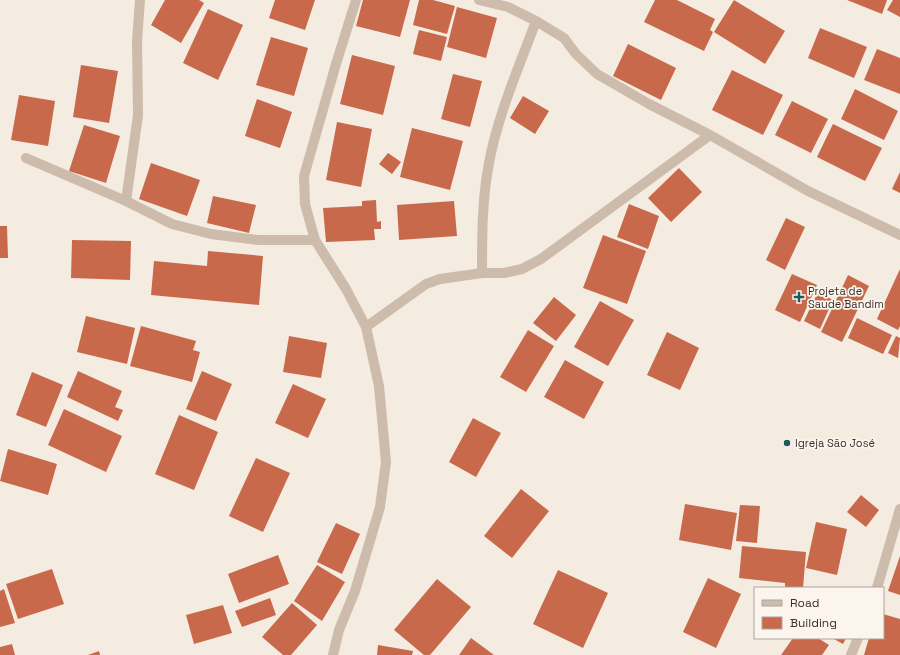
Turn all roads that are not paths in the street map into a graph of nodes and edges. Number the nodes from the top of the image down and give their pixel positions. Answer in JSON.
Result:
{"nodes":[{"id":1,"x":140,"y":0,"type":"edge"},
{"id":2,"x":356,"y":0,"type":"edge"},
{"id":3,"x":479,"y":0,"type":"edge"},
{"id":4,"x":536,"y":21,"type":"junction"},
{"id":5,"x":710,"y":135,"type":"junction"},
{"id":6,"x":26,"y":158,"type":"dead end"},
{"id":7,"x":126,"y":201,"type":"junction"},
{"id":8,"x":900,"y":235,"type":"edge"},
{"id":9,"x":315,"y":240,"type":"junction"},
{"id":10,"x":482,"y":273,"type":"junction"},
{"id":11,"x":366,"y":327,"type":"junction"},
{"id":12,"x":900,"y":509,"type":"edge"},
{"id":13,"x":877,"y":587,"type":"edge"},
{"id":14,"x":858,"y":639,"type":"edge"},
{"id":15,"x":333,"y":655,"type":"edge"},
{"id":16,"x":851,"y":655,"type":"edge"}],
"edges":[{"from":1,"to":7,"type":"street"},
{"from":2,"to":9,"type":"street"},
{"from":3,"to":4,"type":"street"},
{"from":4,"to":5,"type":"street"},
{"from":4,"to":10,"type":"street"},
{"from":5,"to":8,"type":"street"},
{"from":5,"to":10,"type":"street"},
{"from":6,"to":7,"type":"street"},
{"from":7,"to":9,"type":"street"},
{"from":9,"to":11,"type":"street"},
{"from":10,"to":11,"type":"street"},
{"from":11,"to":15,"type":"street"},
{"from":12,"to":13,"type":"street"},
{"from":14,"to":16,"type":"street"}]}
